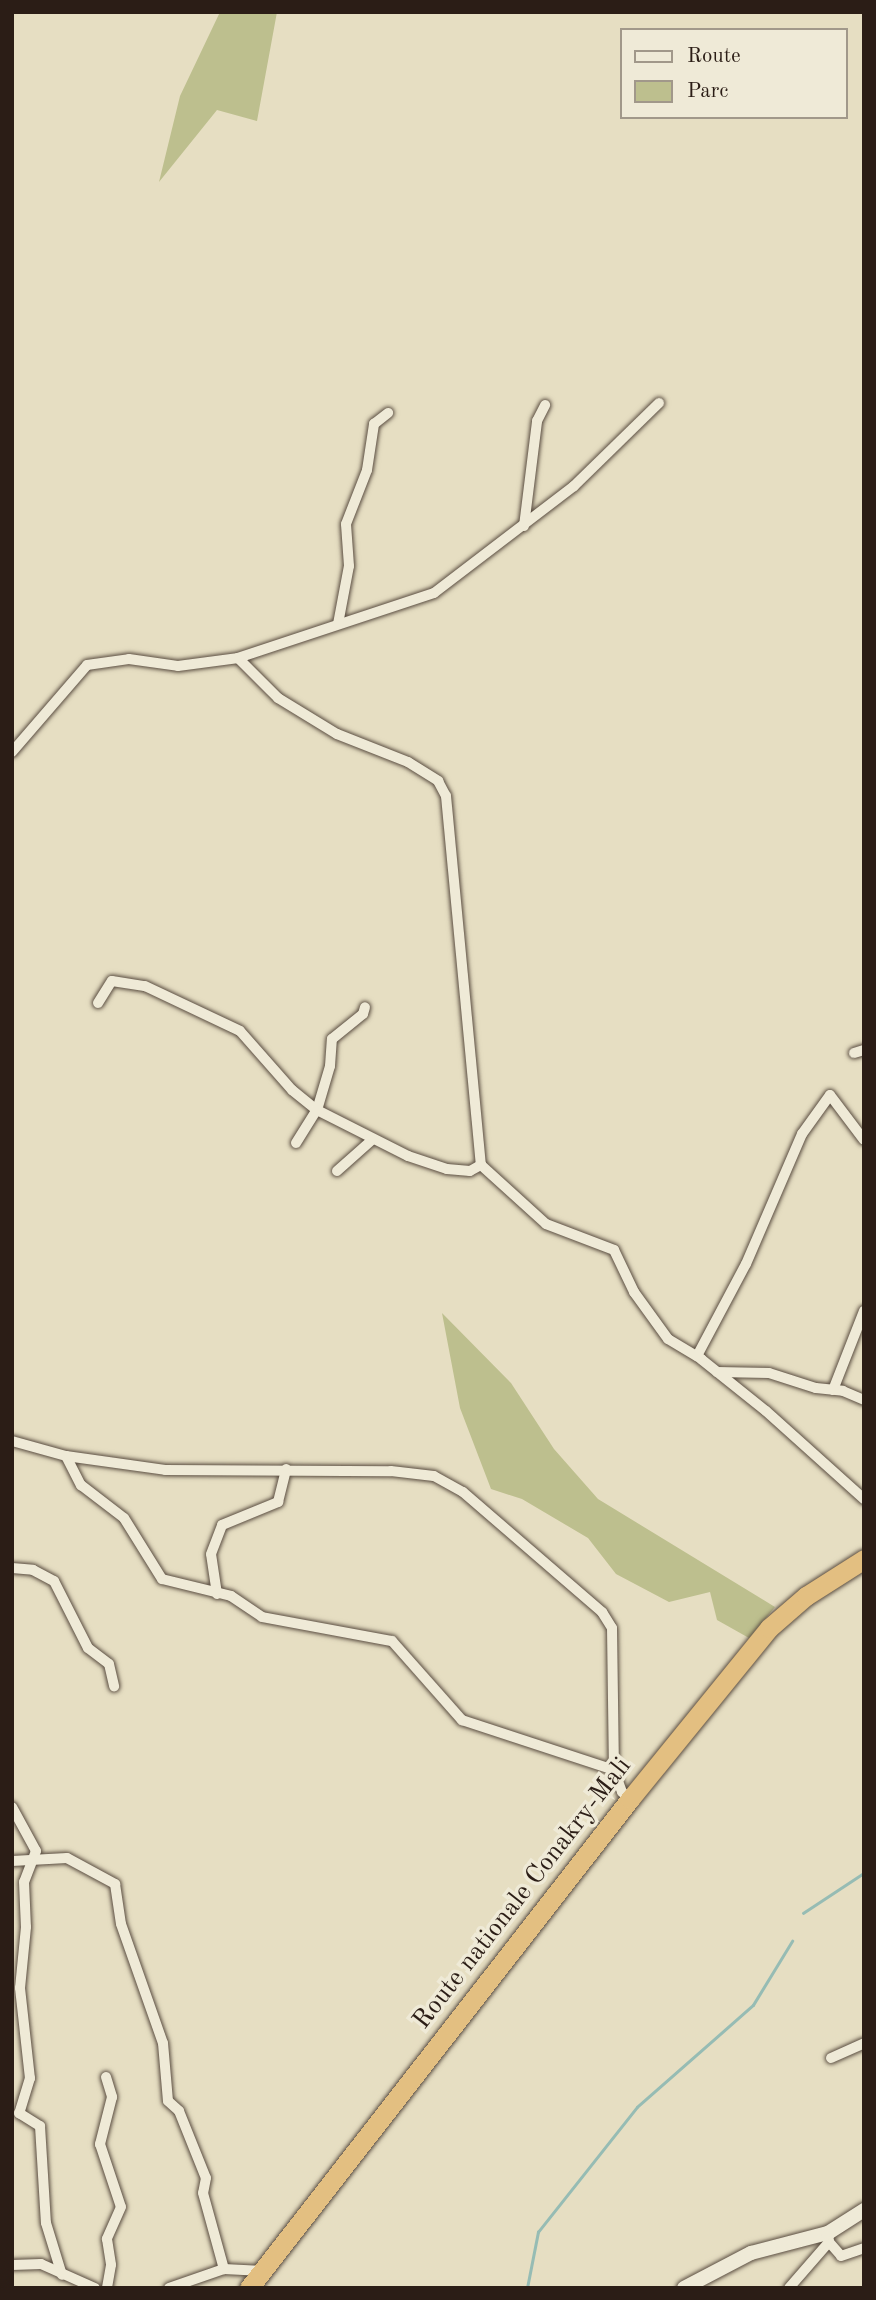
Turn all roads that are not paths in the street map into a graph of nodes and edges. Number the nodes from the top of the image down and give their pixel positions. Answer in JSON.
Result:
{"nodes":[{"id":1,"x":659,"y":403,"type":"dead end"},
{"id":2,"x":545,"y":405,"type":"dead end"},
{"id":3,"x":388,"y":413,"type":"dead end"},
{"id":4,"x":524,"y":526,"type":"junction"},
{"id":5,"x":338,"y":624,"type":"junction"},
{"id":6,"x":238,"y":658,"type":"junction"},
{"id":7,"x":12,"y":752,"type":"edge"},
{"id":8,"x":98,"y":1003,"type":"dead end"},
{"id":9,"x":365,"y":1007,"type":"dead end"},
{"id":10,"x":317,"y":1110,"type":"junction"},
{"id":11,"x":373,"y":1139,"type":"junction"},
{"id":12,"x":864,"y":1140,"type":"edge"},
{"id":13,"x":296,"y":1143,"type":"dead end"},
{"id":14,"x":481,"y":1165,"type":"junction"},
{"id":15,"x":337,"y":1171,"type":"dead end"},
{"id":16,"x":864,"y":1311,"type":"edge"},
{"id":17,"x":697,"y":1356,"type":"junction"},
{"id":18,"x":718,"y":1372,"type":"junction"},
{"id":19,"x":833,"y":1390,"type":"junction"},
{"id":20,"x":864,"y":1401,"type":"edge"},
{"id":21,"x":12,"y":1441,"type":"edge"},
{"id":22,"x":66,"y":1456,"type":"junction"},
{"id":23,"x":286,"y":1469,"type":"junction"},
{"id":24,"x":864,"y":1499,"type":"edge"},
{"id":25,"x":864,"y":1559,"type":"edge"},
{"id":26,"x":12,"y":1568,"type":"edge"},
{"id":27,"x":217,"y":1594,"type":"junction"},
{"id":28,"x":114,"y":1686,"type":"dead end"},
{"id":29,"x":614,"y":1770,"type":"junction"},
{"id":30,"x":630,"y":1799,"type":"junction"},
{"id":31,"x":12,"y":1807,"type":"edge"},
{"id":32,"x":32,"y":1859,"type":"junction"},
{"id":33,"x":12,"y":1861,"type":"edge"},
{"id":34,"x":864,"y":2043,"type":"edge"},
{"id":35,"x":831,"y":2058,"type":"dead end"},
{"id":36,"x":106,"y":2077,"type":"dead end"},
{"id":37,"x":864,"y":2210,"type":"edge"},
{"id":38,"x":829,"y":2237,"type":"junction"},
{"id":39,"x":864,"y":2248,"type":"edge"},
{"id":40,"x":12,"y":2265,"type":"edge"},
{"id":41,"x":224,"y":2269,"type":"junction"},
{"id":42,"x":263,"y":2271,"type":"junction"},
{"id":43,"x":62,"y":2275,"type":"junction"},
{"id":44,"x":76,"y":2284,"type":"edge"},
{"id":45,"x":95,"y":2288,"type":"edge"},
{"id":46,"x":107,"y":2288,"type":"edge"},
{"id":47,"x":169,"y":2288,"type":"edge"},
{"id":48,"x":250,"y":2288,"type":"edge"},
{"id":49,"x":684,"y":2288,"type":"edge"},
{"id":50,"x":789,"y":2288,"type":"edge"}],
"edges":[{"from":1,"to":4,"type":"street"},
{"from":2,"to":4,"type":"street"},
{"from":3,"to":5,"type":"street"},
{"from":4,"to":5,"type":"street"},
{"from":5,"to":6,"type":"street"},
{"from":6,"to":7,"type":"street"},
{"from":6,"to":14,"type":"street"},
{"from":8,"to":10,"type":"street"},
{"from":9,"to":10,"type":"street"},
{"from":10,"to":11,"type":"street"},
{"from":10,"to":13,"type":"street"},
{"from":11,"to":14,"type":"street"},
{"from":11,"to":15,"type":"street"},
{"from":12,"to":17,"type":"street"},
{"from":14,"to":17,"type":"street"},
{"from":16,"to":19,"type":"street"},
{"from":17,"to":18,"type":"street"},
{"from":18,"to":19,"type":"street"},
{"from":18,"to":24,"type":"street"},
{"from":19,"to":20,"type":"street"},
{"from":21,"to":22,"type":"street"},
{"from":22,"to":23,"type":"street"},
{"from":22,"to":27,"type":"street"},
{"from":23,"to":27,"type":"street"},
{"from":23,"to":29,"type":"street"},
{"from":25,"to":30,"type":"highway","name":"Route nationale Conakry-Mali"},
{"from":26,"to":28,"type":"street"},
{"from":27,"to":29,"type":"street"},
{"from":29,"to":30,"type":"street"},
{"from":30,"to":42,"type":"highway","name":"Route nationale Conakry-Mali"},
{"from":31,"to":32,"type":"street"},
{"from":32,"to":33,"type":"street"},
{"from":32,"to":41,"type":"street"},
{"from":32,"to":43,"type":"street"},
{"from":34,"to":35,"type":"street"},
{"from":36,"to":46,"type":"street"},
{"from":37,"to":38,"type":"street"},
{"from":38,"to":39,"type":"street"},
{"from":38,"to":49,"type":"street"},
{"from":38,"to":50,"type":"street"},
{"from":40,"to":43,"type":"street"},
{"from":41,"to":42,"type":"street"},
{"from":41,"to":47,"type":"street"},
{"from":42,"to":48,"type":"highway","name":"Route nationale Conakry-Mali"},
{"from":43,"to":44,"type":"street"},
{"from":44,"to":45,"type":"street"}]}
